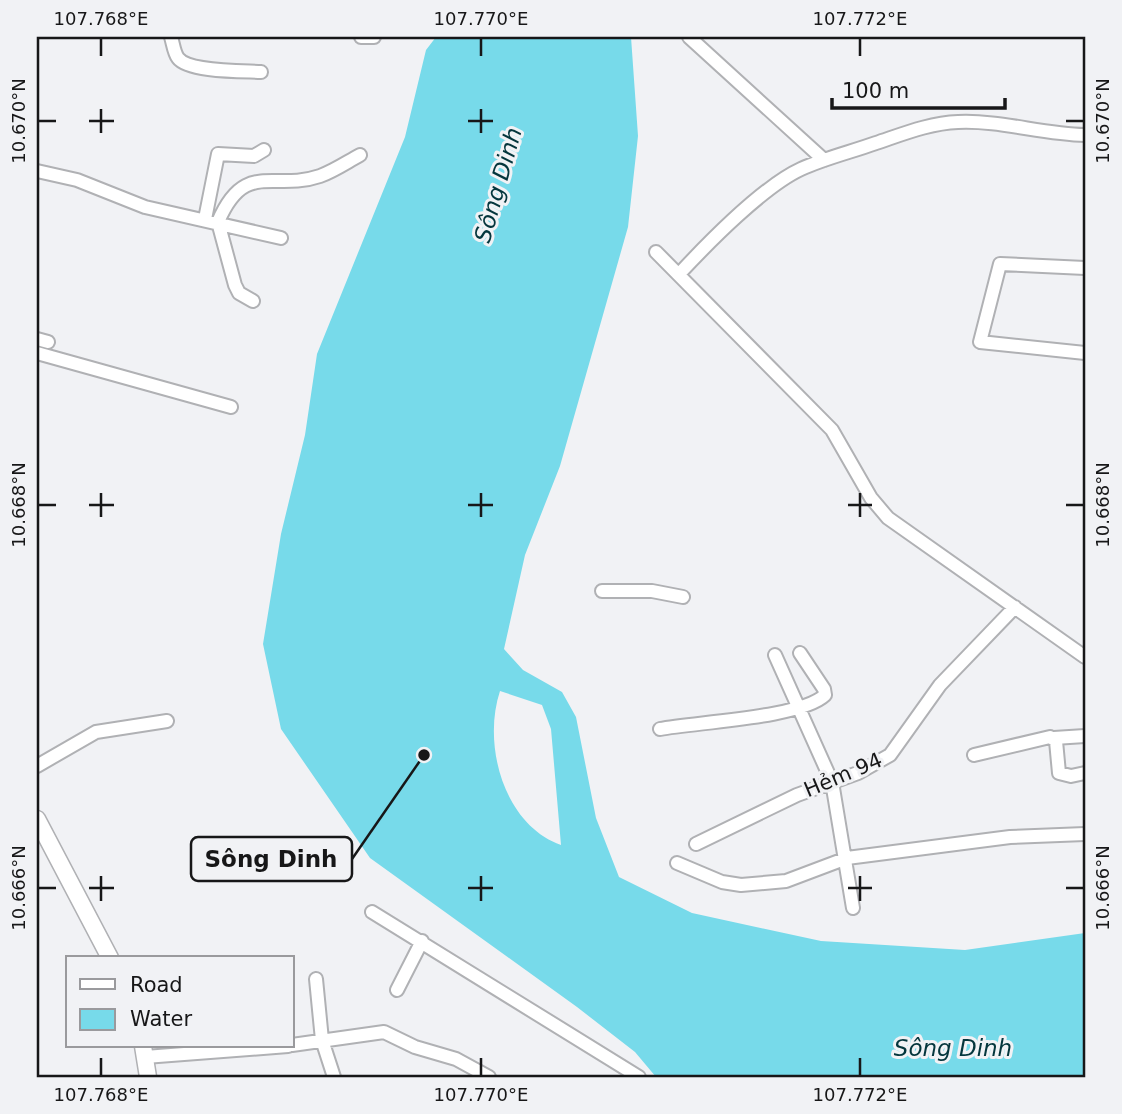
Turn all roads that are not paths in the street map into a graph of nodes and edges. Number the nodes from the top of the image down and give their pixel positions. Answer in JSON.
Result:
{"nodes":[{"id":1,"x":171,"y":37,"type":"edge"},
{"id":2,"x":361,"y":37,"type":"edge"},
{"id":3,"x":374,"y":37,"type":"edge"},
{"id":4,"x":689,"y":37,"type":"edge"},
{"id":5,"x":261,"y":72,"type":"dead end"},
{"id":6,"x":1085,"y":135,"type":"edge"},
{"id":7,"x":264,"y":150,"type":"dead end"},
{"id":8,"x":360,"y":155,"type":"dead end"},
{"id":9,"x":824,"y":160,"type":"junction"},
{"id":10,"x":37,"y":171,"type":"edge"},
{"id":11,"x":205,"y":219,"type":"junction"},
{"id":12,"x":218,"y":222,"type":"junction"},
{"id":13,"x":281,"y":238,"type":"dead end"},
{"id":14,"x":656,"y":252,"type":"dead end"},
{"id":15,"x":1085,"y":268,"type":"edge"},
{"id":16,"x":680,"y":273,"type":"junction"},
{"id":17,"x":253,"y":301,"type":"dead end"},
{"id":18,"x":37,"y":352,"type":"edge"},
{"id":19,"x":1085,"y":354,"type":"edge"},
{"id":20,"x":231,"y":407,"type":"dead end"},
{"id":21,"x":603,"y":591,"type":"dead end"},
{"id":22,"x":683,"y":597,"type":"dead end"},
{"id":23,"x":1015,"y":607,"type":"junction"},
{"id":24,"x":800,"y":653,"type":"dead end"},
{"id":25,"x":775,"y":654,"type":"dead end"},
{"id":26,"x":1085,"y":657,"type":"edge"},
{"id":27,"x":797,"y":708,"type":"junction"},
{"id":28,"x":167,"y":721,"type":"dead end"},
{"id":29,"x":660,"y":729,"type":"dead end"},
{"id":30,"x":1085,"y":736,"type":"edge"},
{"id":31,"x":1054,"y":738,"type":"junction"},
{"id":32,"x":974,"y":755,"type":"dead end"},
{"id":33,"x":37,"y":765,"type":"edge"},
{"id":34,"x":1085,"y":773,"type":"edge"},
{"id":35,"x":832,"y":782,"type":"junction"},
{"id":36,"x":37,"y":818,"type":"edge"},
{"id":37,"x":1085,"y":834,"type":"edge"},
{"id":38,"x":696,"y":844,"type":"dead end"},
{"id":39,"x":847,"y":858,"type":"junction"},
{"id":40,"x":677,"y":863,"type":"dead end"},
{"id":41,"x":853,"y":908,"type":"dead end"},
{"id":42,"x":372,"y":912,"type":"dead end"},
{"id":43,"x":422,"y":941,"type":"junction"},
{"id":44,"x":109,"y":956,"type":"edge"},
{"id":45,"x":316,"y":978,"type":"dead end"},
{"id":46,"x":397,"y":990,"type":"dead end"},
{"id":47,"x":322,"y":1040,"type":"junction"},
{"id":48,"x":294,"y":1044,"type":"edge"},
{"id":49,"x":237,"y":1048,"type":"edge"},
{"id":50,"x":144,"y":1051,"type":"edge"},
{"id":51,"x":148,"y":1077,"type":"edge"},
{"id":52,"x":334,"y":1077,"type":"edge"},
{"id":53,"x":489,"y":1077,"type":"edge"},
{"id":54,"x":639,"y":1077,"type":"edge"}],
"edges":[{"from":1,"to":5,"type":"street"},
{"from":2,"to":3,"type":"street"},
{"from":4,"to":9,"type":"street"},
{"from":6,"to":9,"type":"street"},
{"from":7,"to":11,"type":"street"},
{"from":8,"to":12,"type":"street"},
{"from":9,"to":16,"type":"street"},
{"from":10,"to":11,"type":"street"},
{"from":11,"to":12,"type":"street"},
{"from":12,"to":13,"type":"street"},
{"from":12,"to":17,"type":"street"},
{"from":14,"to":16,"type":"street"},
{"from":15,"to":19,"type":"street"},
{"from":16,"to":23,"type":"street"},
{"from":18,"to":20,"type":"street"},
{"from":21,"to":22,"type":"street"},
{"from":23,"to":26,"type":"street"},
{"from":23,"to":35,"type":"street","name":"Hẻm 94"},
{"from":24,"to":27,"type":"street"},
{"from":25,"to":27,"type":"street"},
{"from":27,"to":29,"type":"street"},
{"from":27,"to":35,"type":"street"},
{"from":28,"to":33,"type":"street"},
{"from":30,"to":31,"type":"street"},
{"from":31,"to":32,"type":"street"},
{"from":31,"to":34,"type":"street"},
{"from":35,"to":38,"type":"street","name":"Hẻm 94"},
{"from":35,"to":39,"type":"street"},
{"from":36,"to":44,"type":"street"},
{"from":37,"to":39,"type":"street"},
{"from":39,"to":40,"type":"street"},
{"from":39,"to":41,"type":"street"},
{"from":42,"to":43,"type":"street"},
{"from":43,"to":46,"type":"street"},
{"from":43,"to":54,"type":"street"},
{"from":45,"to":47,"type":"street"},
{"from":47,"to":48,"type":"street"},
{"from":47,"to":52,"type":"street"},
{"from":47,"to":53,"type":"street"},
{"from":49,"to":50,"type":"street"},
{"from":50,"to":51,"type":"street"}]}
